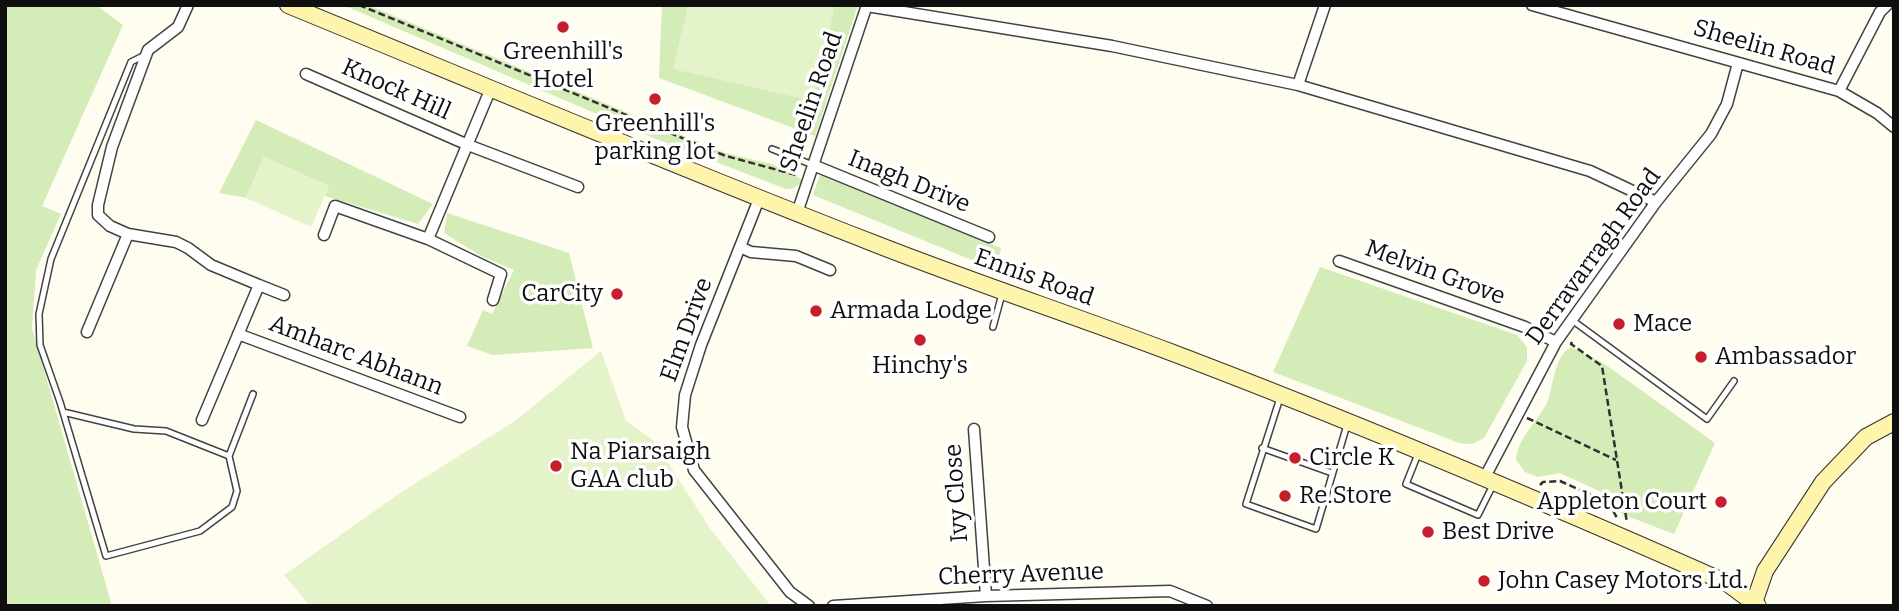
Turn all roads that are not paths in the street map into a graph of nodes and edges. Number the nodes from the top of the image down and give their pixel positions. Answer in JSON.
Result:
{"nodes":[{"id":1,"x":288,"y":5,"type":"edge"},
{"id":2,"x":1325,"y":5,"type":"edge"},
{"id":3,"x":1532,"y":5,"type":"edge"},
{"id":4,"x":1887,"y":5,"type":"edge"},
{"id":5,"x":187,"y":6,"type":"edge"},
{"id":6,"x":867,"y":6,"type":"edge"},
{"id":7,"x":146,"y":55,"type":"junction"},
{"id":8,"x":1738,"y":63,"type":"junction"},
{"id":9,"x":306,"y":74,"type":"dead end"},
{"id":10,"x":1298,"y":85,"type":"junction"},
{"id":11,"x":491,"y":88,"type":"junction"},
{"id":12,"x":1839,"y":90,"type":"junction"},
{"id":13,"x":1894,"y":127,"type":"edge"},
{"id":14,"x":468,"y":145,"type":"junction"},
{"id":15,"x":772,"y":149,"type":"dead end"},
{"id":16,"x":813,"y":165,"type":"junction"},
{"id":17,"x":579,"y":187,"type":"dead end"},
{"id":18,"x":759,"y":199,"type":"junction"},
{"id":19,"x":1657,"y":202,"type":"junction"},
{"id":20,"x":797,"y":213,"type":"junction"},
{"id":21,"x":128,"y":234,"type":"junction"},
{"id":22,"x":324,"y":235,"type":"dead end"},
{"id":23,"x":989,"y":237,"type":"dead end"},
{"id":24,"x":428,"y":239,"type":"junction"},
{"id":25,"x":740,"y":247,"type":"junction"},
{"id":26,"x":1339,"y":261,"type":"dead end"},
{"id":27,"x":830,"y":270,"type":"dead end"},
{"id":28,"x":259,"y":285,"type":"junction"},
{"id":29,"x":1003,"y":291,"type":"junction"},
{"id":30,"x":284,"y":295,"type":"dead end"},
{"id":31,"x":493,"y":300,"type":"dead end"},
{"id":32,"x":1577,"y":323,"type":"junction"},
{"id":33,"x":993,"y":327,"type":"dead end"},
{"id":34,"x":87,"y":332,"type":"dead end"},
{"id":35,"x":238,"y":334,"type":"junction"},
{"id":36,"x":1556,"y":342,"type":"junction"},
{"id":37,"x":1734,"y":381,"type":"dead end"},
{"id":38,"x":253,"y":394,"type":"dead end"},
{"id":39,"x":1280,"y":396,"type":"junction"},
{"id":40,"x":63,"y":412,"type":"junction"},
{"id":41,"x":460,"y":417,"type":"dead end"},
{"id":42,"x":202,"y":420,"type":"dead end"},
{"id":43,"x":1348,"y":422,"type":"junction"},
{"id":44,"x":1894,"y":422,"type":"edge"},
{"id":45,"x":974,"y":429,"type":"dead end"},
{"id":46,"x":1262,"y":448,"type":"junction"},
{"id":47,"x":1419,"y":451,"type":"junction"},
{"id":48,"x":229,"y":456,"type":"junction"},
{"id":49,"x":1332,"y":473,"type":"junction"},
{"id":50,"x":1490,"y":479,"type":"junction"},
{"id":51,"x":1132,"y":593,"type":"junction"},
{"id":52,"x":986,"y":596,"type":"junction"},
{"id":53,"x":1060,"y":600,"type":"edge"},
{"id":54,"x":1756,"y":604,"type":"edge"},
{"id":55,"x":809,"y":606,"type":"edge"},
{"id":56,"x":833,"y":606,"type":"edge"},
{"id":57,"x":1133,"y":606,"type":"edge"},
{"id":58,"x":1207,"y":606,"type":"edge"}],
"edges":[{"from":1,"to":11,"type":"main road","name":"Ennis Road"},
{"from":2,"to":10,"type":"street"},
{"from":3,"to":8,"type":"street","name":"Sheelin Road"},
{"from":4,"to":12,"type":"street"},
{"from":5,"to":7,"type":"street","name":"Amharc Abhann"},
{"from":6,"to":10,"type":"street"},
{"from":6,"to":16,"type":"street","name":"Sheelin Road"},
{"from":7,"to":21,"type":"street","name":"Amharc Abhann"},
{"from":7,"to":40,"type":"lane"},
{"from":8,"to":12,"type":"street","name":"Sheelin Road"},
{"from":8,"to":19,"type":"street","name":"Derravarragh Road"},
{"from":9,"to":14,"type":"street","name":"Knock Hill"},
{"from":10,"to":19,"type":"street"},
{"from":11,"to":14,"type":"street","name":"Knock Hill"},
{"from":11,"to":18,"type":"main road","name":"Ennis Road"},
{"from":12,"to":13,"type":"street","name":"Sheelin Road"},
{"from":14,"to":17,"type":"street","name":"Knock Hill"},
{"from":14,"to":24,"type":"street","name":"Knock Hill"},
{"from":15,"to":16,"type":"lane"},
{"from":16,"to":20,"type":"street","name":"Sheelin Road"},
{"from":16,"to":23,"type":"street","name":"Inagh Drive"},
{"from":18,"to":20,"type":"main road","name":"Ennis Road"},
{"from":18,"to":25,"type":"street","name":"Elm Drive"},
{"from":19,"to":32,"type":"street","name":"Derravarragh Road"},
{"from":20,"to":29,"type":"main road","name":"Ennis Road"},
{"from":21,"to":28,"type":"street","name":"Amharc Abhann"},
{"from":21,"to":34,"type":"street"},
{"from":22,"to":24,"type":"street"},
{"from":24,"to":31,"type":"street"},
{"from":25,"to":27,"type":"street"},
{"from":25,"to":55,"type":"street","name":"Elm Drive"},
{"from":26,"to":36,"type":"street","name":"Melvin Grove"},
{"from":28,"to":30,"type":"street","name":"Amharc Abhann"},
{"from":28,"to":35,"type":"street","name":"Amharc Abhann"},
{"from":29,"to":33,"type":"lane"},
{"from":29,"to":39,"type":"main road","name":"Ennis Road"},
{"from":32,"to":36,"type":"street","name":"Derravarragh Road"},
{"from":32,"to":37,"type":"lane"},
{"from":35,"to":41,"type":"street","name":"Amharc Abhann"},
{"from":35,"to":42,"type":"street","name":"Amharc Abhann"},
{"from":36,"to":50,"type":"street","name":"Derravarragh Road"},
{"from":38,"to":48,"type":"lane"},
{"from":39,"to":43,"type":"main road","name":"Ennis Road"},
{"from":39,"to":46,"type":"lane"},
{"from":40,"to":48,"type":"lane"},
{"from":40,"to":48,"type":"lane"},
{"from":43,"to":47,"type":"main road","name":"Ennis Road"},
{"from":43,"to":49,"type":"lane"},
{"from":44,"to":54,"type":"main road"},
{"from":45,"to":52,"type":"street","name":"Ivy Close"},
{"from":46,"to":49,"type":"lane"},
{"from":46,"to":49,"type":"lane"},
{"from":47,"to":50,"type":"main road","name":"Ennis Road"},
{"from":47,"to":50,"type":"lane"},
{"from":50,"to":54,"type":"main road","name":"Ennis Road"},
{"from":51,"to":53,"type":"street","name":"Cherry Avenue"},
{"from":51,"to":57,"type":"street"},
{"from":51,"to":58,"type":"street","name":"Cherry Avenue"},
{"from":52,"to":53,"type":"street","name":"Cherry Avenue"},
{"from":52,"to":56,"type":"street","name":"Cherry Avenue"}]}
